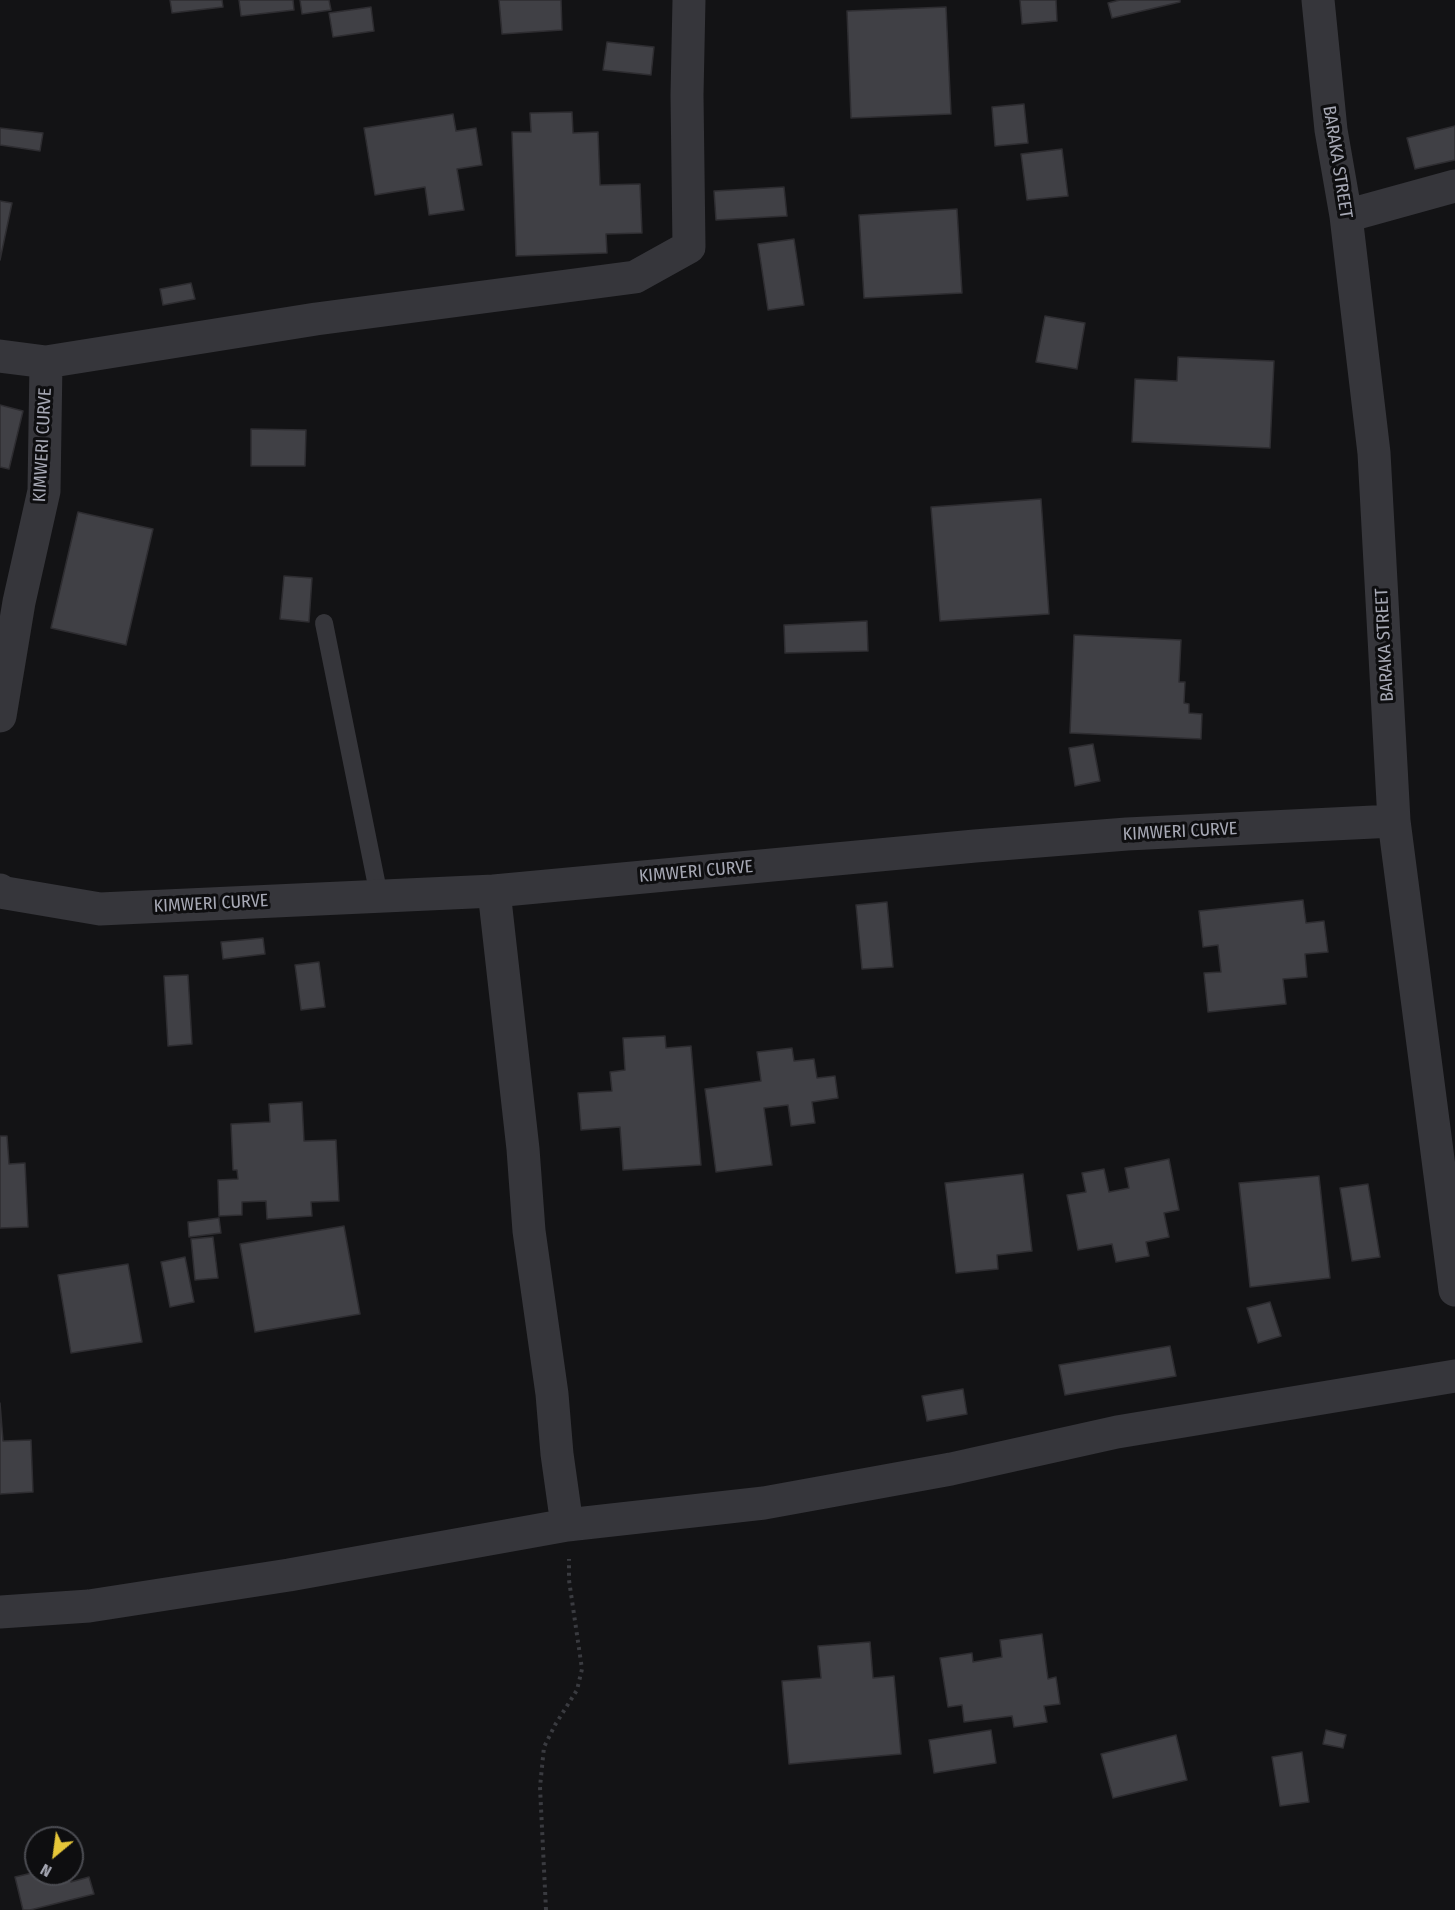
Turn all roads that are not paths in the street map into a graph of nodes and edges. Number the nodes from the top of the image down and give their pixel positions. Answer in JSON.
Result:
{"nodes":[{"id":1,"x":689,"y":0,"type":"edge"},
{"id":2,"x":1317,"y":0,"type":"edge"},
{"id":3,"x":1455,"y":186,"type":"edge"},
{"id":4,"x":1346,"y":216,"type":"junction"},
{"id":5,"x":0,"y":356,"type":"edge"},
{"id":6,"x":46,"y":362,"type":"junction"},
{"id":7,"x":324,"y":622,"type":"dead end"},
{"id":8,"x":0,"y":716,"type":"edge"},
{"id":9,"x":1395,"y":821,"type":"junction"},
{"id":10,"x":0,"y":890,"type":"edge"},
{"id":11,"x":494,"y":891,"type":"junction"},
{"id":12,"x":379,"y":897,"type":"junction"},
{"id":13,"x":1454,"y":1278,"type":"edge"},
{"id":14,"x":1455,"y":1376,"type":"edge"},
{"id":15,"x":567,"y":1526,"type":"junction"},
{"id":16,"x":0,"y":1612,"type":"edge"}],
"edges":[{"from":1,"to":6,"type":"street"},
{"from":2,"to":4,"type":"street","name":"BARAKA STREET"},
{"from":3,"to":4,"type":"street"},
{"from":4,"to":9,"type":"street","name":"BARAKA STREET"},
{"from":5,"to":6,"type":"street","name":"KIMWERI CURVE"},
{"from":6,"to":8,"type":"street","name":"KIMWERI CURVE"},
{"from":7,"to":12,"type":"lane"},
{"from":9,"to":11,"type":"street","name":"KIMWERI CURVE"},
{"from":9,"to":13,"type":"street","name":"BARAKA STREET"},
{"from":10,"to":12,"type":"street","name":"KIMWERI CURVE"},
{"from":11,"to":12,"type":"street","name":"KIMWERI CURVE"},
{"from":11,"to":15,"type":"street"},
{"from":14,"to":15,"type":"street"},
{"from":15,"to":16,"type":"street"}]}
